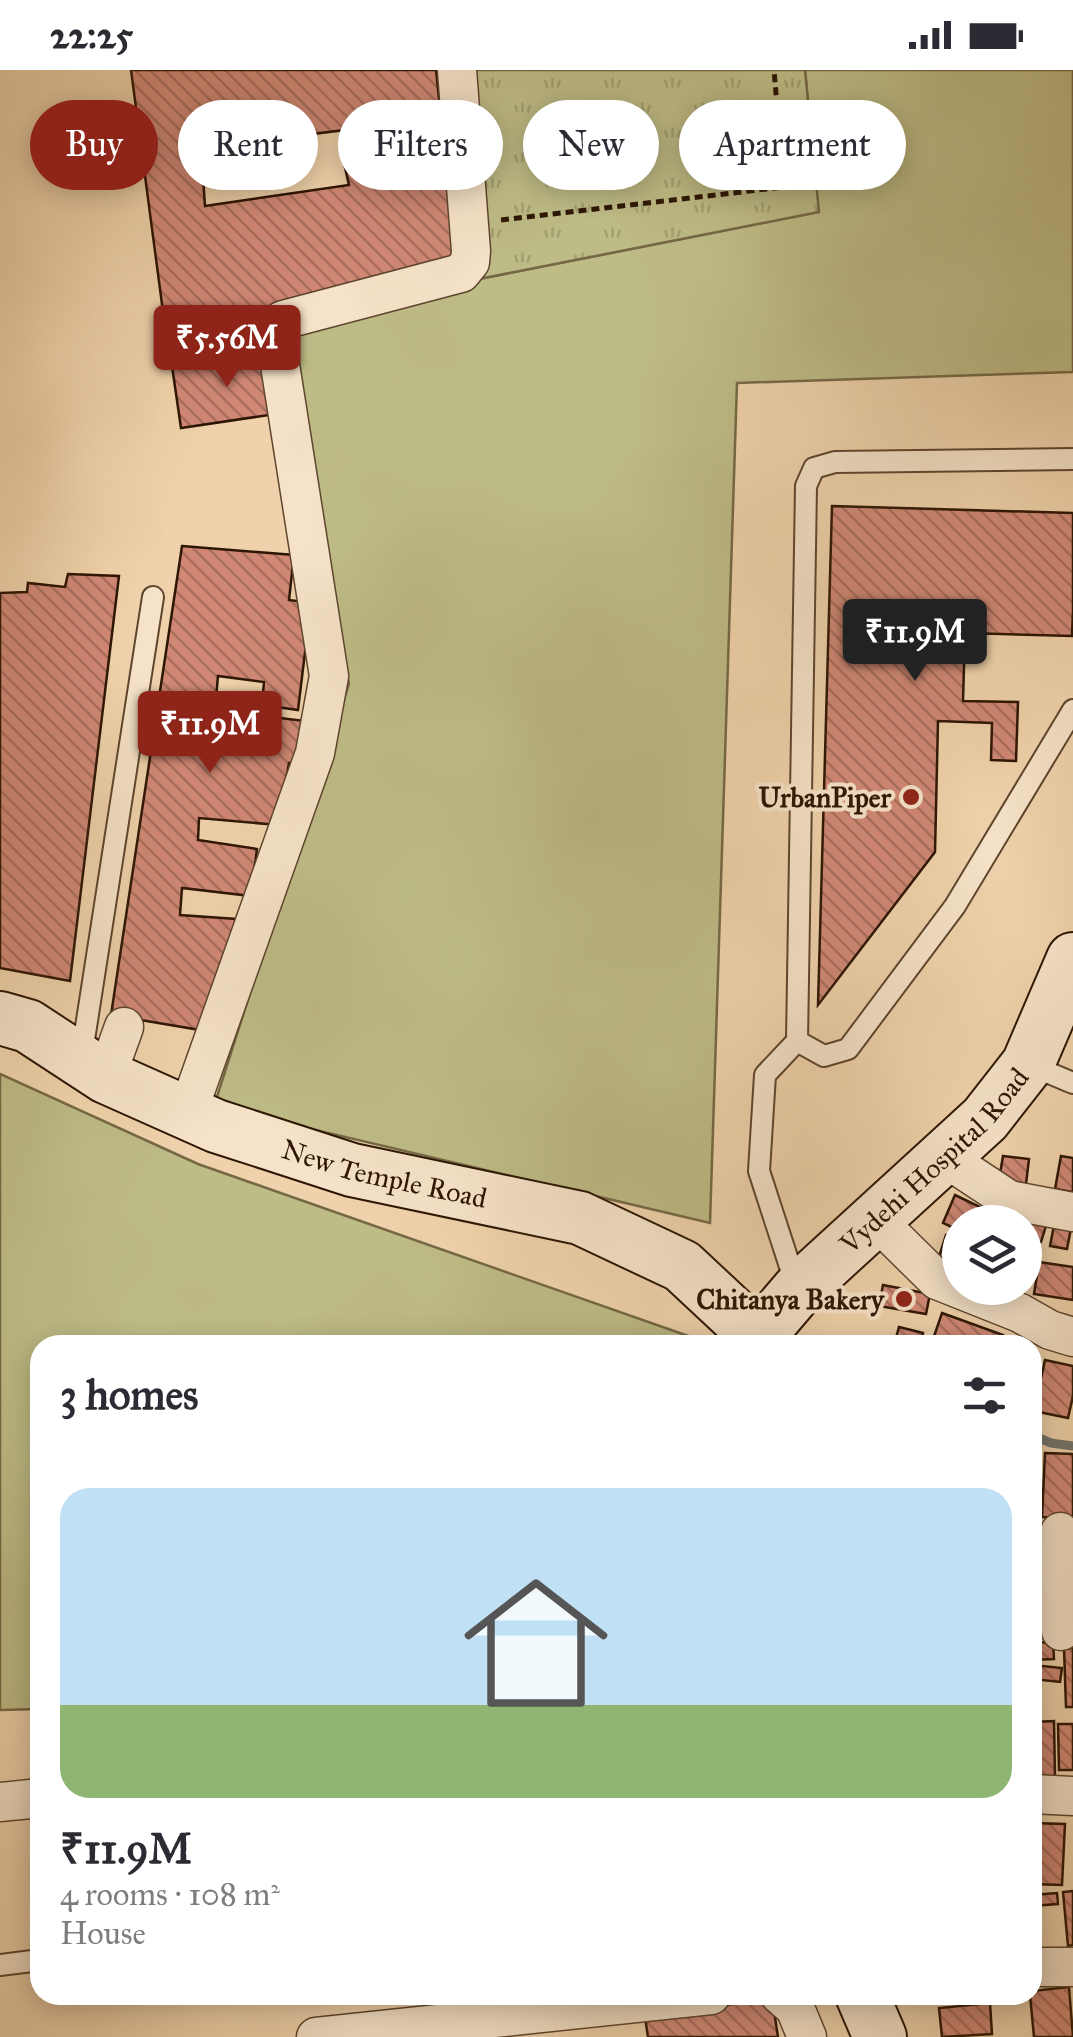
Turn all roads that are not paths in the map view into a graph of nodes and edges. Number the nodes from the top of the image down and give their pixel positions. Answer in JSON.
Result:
{"nodes":[{"id":1,"x":457,"y":70,"type":"edge"},
{"id":2,"x":1073,"y":459,"type":"edge"},
{"id":3,"x":153,"y":597,"type":"dead end"},
{"id":4,"x":1073,"y":710,"type":"edge"},
{"id":5,"x":1073,"y":960,"type":"edge"},
{"id":6,"x":0,"y":1018,"type":"edge"},
{"id":7,"x":124,"y":1027,"type":"dead end"},
{"id":8,"x":797,"y":1041,"type":"junction"},
{"id":9,"x":93,"y":1069,"type":"junction"},
{"id":10,"x":1050,"y":1074,"type":"edge"},
{"id":11,"x":187,"y":1114,"type":"junction"},
{"id":12,"x":944,"y":1157,"type":"junction"},
{"id":13,"x":1073,"y":1212,"type":"edge"},
{"id":14,"x":876,"y":1219,"type":"junction"},
{"id":15,"x":798,"y":1290,"type":"junction"},
{"id":16,"x":752,"y":1335,"type":"edge"},
{"id":17,"x":763,"y":1335,"type":"edge"},
{"id":18,"x":1073,"y":1337,"type":"edge"},
{"id":19,"x":1060,"y":1532,"type":"dead end"},
{"id":20,"x":1055,"y":1630,"type":"edge"},
{"id":21,"x":1042,"y":1794,"type":"edge"},
{"id":22,"x":1073,"y":1796,"type":"edge"},
{"id":23,"x":30,"y":1799,"type":"edge"},
{"id":24,"x":0,"y":1802,"type":"edge"},
{"id":25,"x":30,"y":1961,"type":"edge"},
{"id":26,"x":0,"y":1965,"type":"edge"},
{"id":27,"x":1042,"y":1967,"type":"edge"},
{"id":28,"x":1073,"y":1967,"type":"edge"},
{"id":29,"x":617,"y":2005,"type":"edge"},
{"id":30,"x":792,"y":2005,"type":"edge"},
{"id":31,"x":866,"y":2005,"type":"edge"},
{"id":32,"x":316,"y":2037,"type":"edge"},
{"id":33,"x":807,"y":2037,"type":"edge"},
{"id":34,"x":880,"y":2037,"type":"edge"}],
"edges":[{"from":1,"to":11,"type":"street"},
{"from":2,"to":8,"type":"lane"},
{"from":3,"to":9,"type":"lane"},
{"from":4,"to":8,"type":"lane"},
{"from":5,"to":10,"type":"street","name":"Vydehi Hospital Road"},
{"from":6,"to":9,"type":"street","name":"New Temple Road"},
{"from":7,"to":9,"type":"street"},
{"from":8,"to":15,"type":"lane"},
{"from":9,"to":11,"type":"street","name":"New Temple Road"},
{"from":10,"to":12,"type":"street","name":"Vydehi Hospital Road"},
{"from":11,"to":16,"type":"street","name":"New Temple Road"},
{"from":12,"to":13,"type":"street"},
{"from":12,"to":14,"type":"street","name":"Vydehi Hospital Road"},
{"from":14,"to":15,"type":"street","name":"Vydehi Hospital Road"},
{"from":14,"to":18,"type":"street"},
{"from":15,"to":17,"type":"street","name":"Vydehi Hospital Road"},
{"from":19,"to":20,"type":"street"},
{"from":21,"to":22,"type":"street"},
{"from":23,"to":24,"type":"street"},
{"from":25,"to":26,"type":"lane"},
{"from":27,"to":28,"type":"street"},
{"from":29,"to":32,"type":"street"},
{"from":30,"to":33,"type":"street"},
{"from":31,"to":34,"type":"street"}]}
